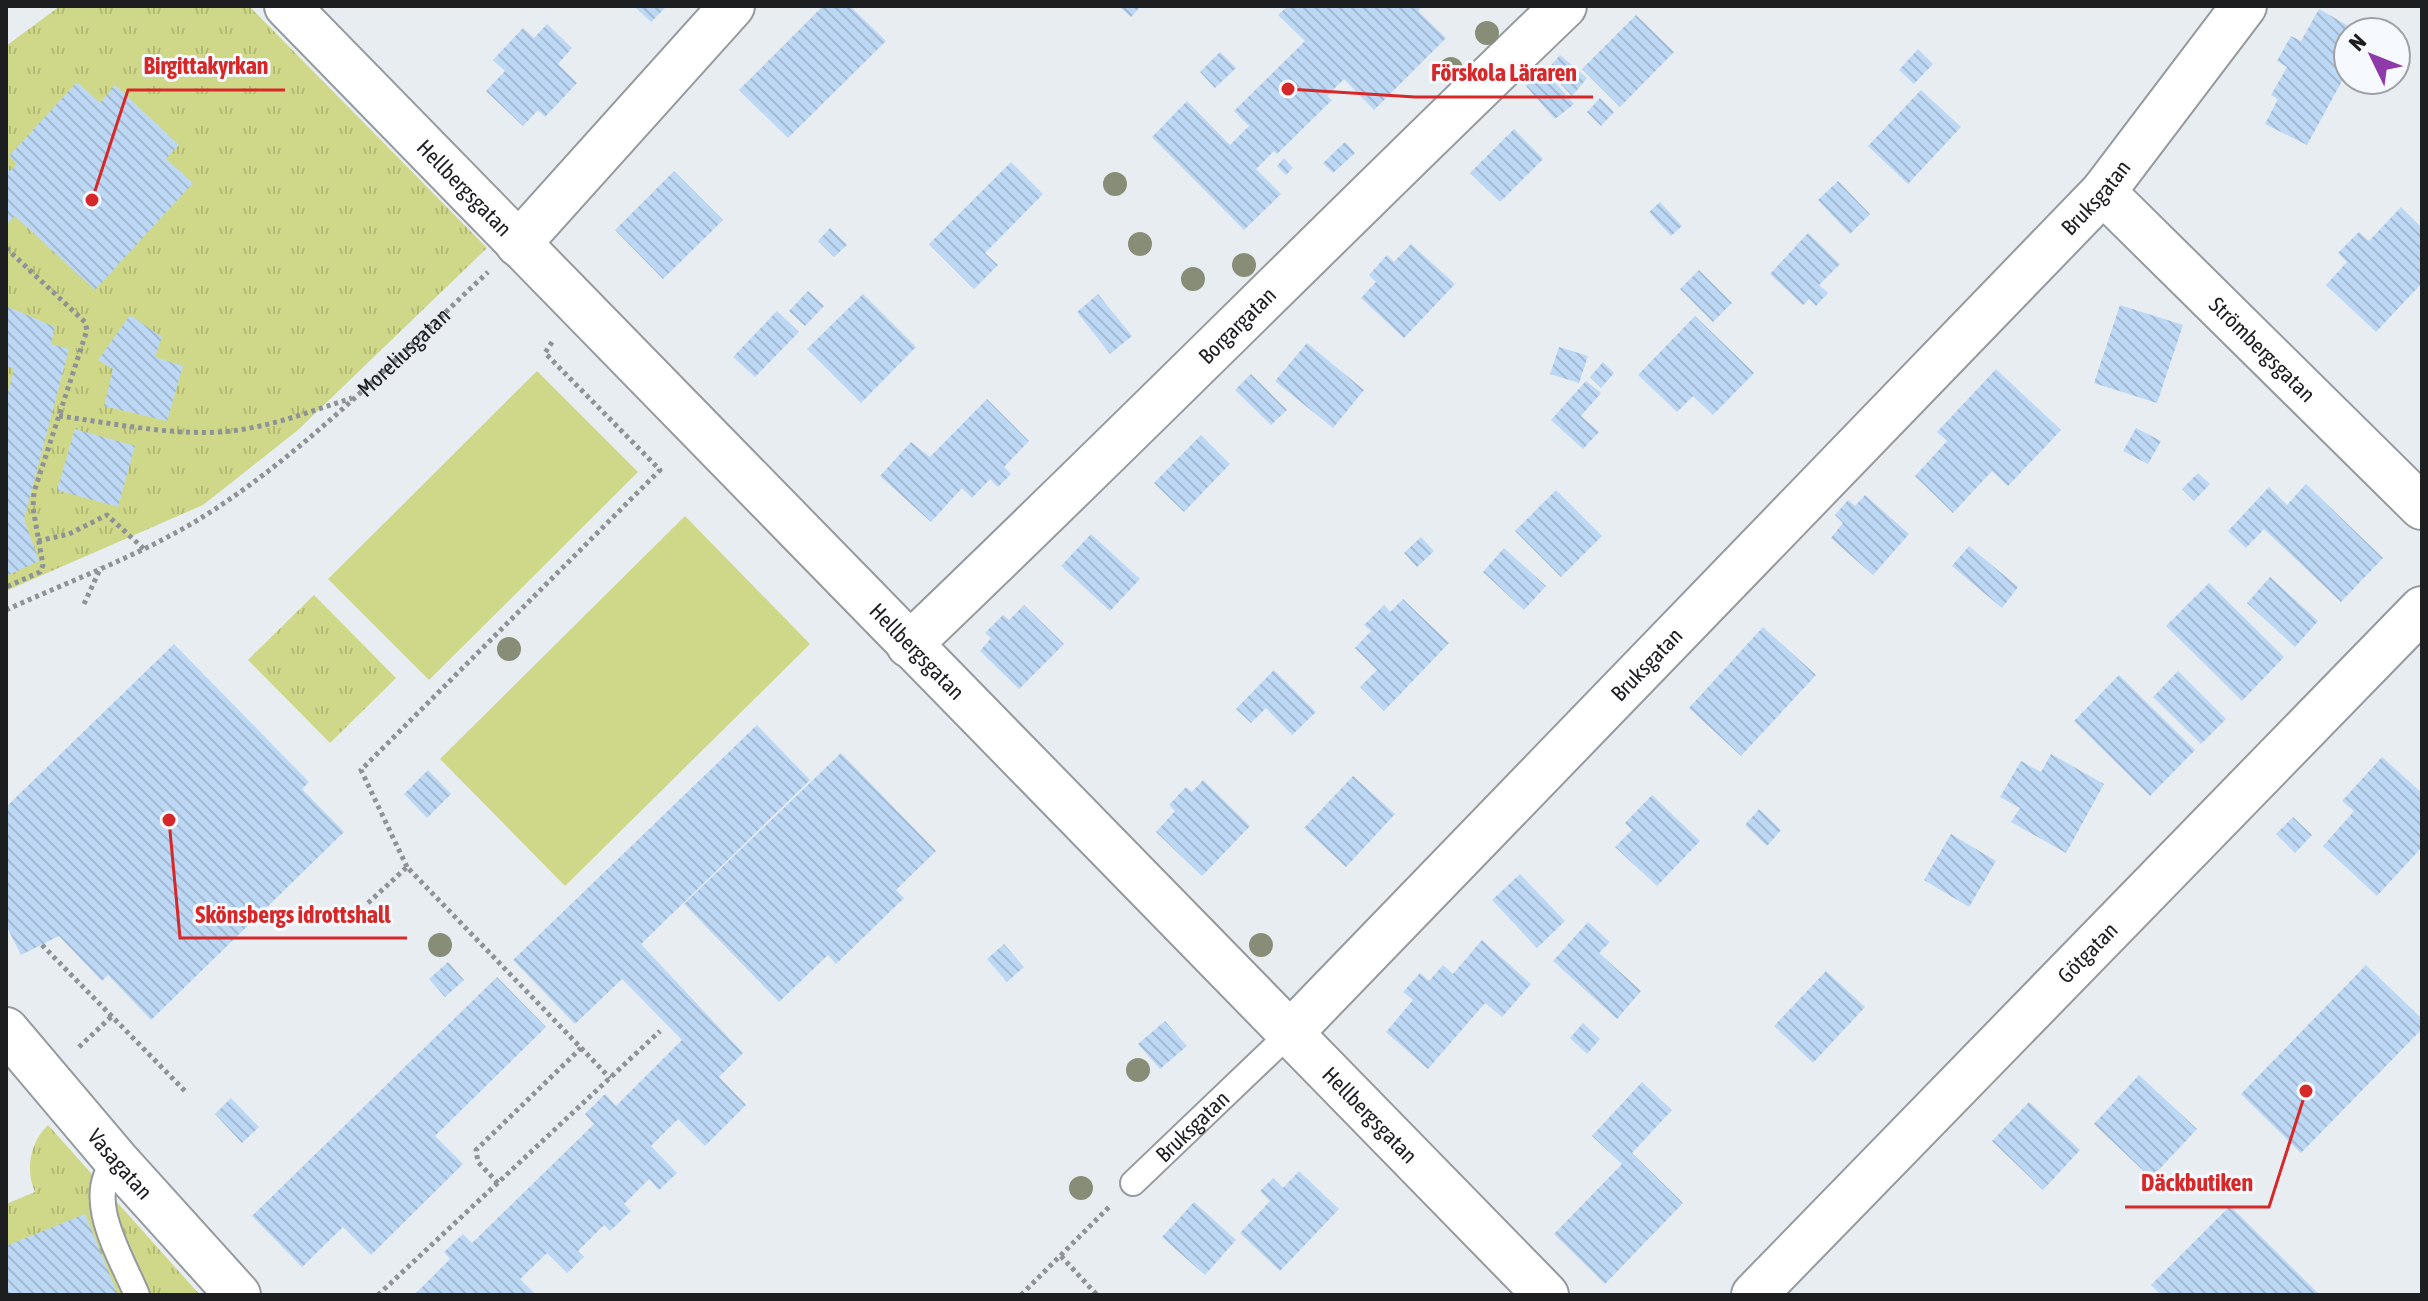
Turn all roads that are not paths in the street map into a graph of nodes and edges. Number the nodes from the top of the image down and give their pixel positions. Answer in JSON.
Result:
{"nodes":[{"id":1,"x":287,"y":6,"type":"edge"},
{"id":2,"x":732,"y":6,"type":"edge"},
{"id":3,"x":1564,"y":6,"type":"edge"},
{"id":4,"x":2244,"y":6,"type":"edge"},
{"id":5,"x":2103,"y":192,"type":"junction"},
{"id":6,"x":518,"y":244,"type":"junction"},
{"id":7,"x":2422,"y":507,"type":"edge"},
{"id":8,"x":2422,"y":609,"type":"edge"},
{"id":9,"x":909,"y":645,"type":"junction"},
{"id":10,"x":6,"y":1030,"type":"edge"},
{"id":11,"x":1292,"y":1031,"type":"junction"},
{"id":12,"x":116,"y":1160,"type":"junction"},
{"id":13,"x":1133,"y":1183,"type":"road end"},
{"id":14,"x":137,"y":1295,"type":"edge"},
{"id":15,"x":238,"y":1295,"type":"edge"},
{"id":16,"x":1546,"y":1295,"type":"edge"},
{"id":17,"x":1754,"y":1295,"type":"edge"}],
"edges":[{"from":1,"to":6,"type":"street","name":"Hellbergsgatan"},
{"from":2,"to":6,"type":"street"},
{"from":3,"to":9,"type":"street","name":"Borgargatan"},
{"from":4,"to":5,"type":"street","name":"Bruksgatan"},
{"from":5,"to":7,"type":"street","name":"Strömbergsgatan"},
{"from":5,"to":11,"type":"street","name":"Bruksgatan"},
{"from":6,"to":9,"type":"street","name":"Hellbergsgatan"},
{"from":8,"to":17,"type":"street","name":"Götgatan"},
{"from":9,"to":11,"type":"street","name":"Hellbergsgatan"},
{"from":10,"to":12,"type":"street","name":"Vasagatan"},
{"from":11,"to":13,"type":"lane","name":"Bruksgatan"},
{"from":11,"to":16,"type":"street","name":"Hellbergsgatan"},
{"from":12,"to":14,"type":"lane"},
{"from":12,"to":15,"type":"street","name":"Vasagatan"}]}
